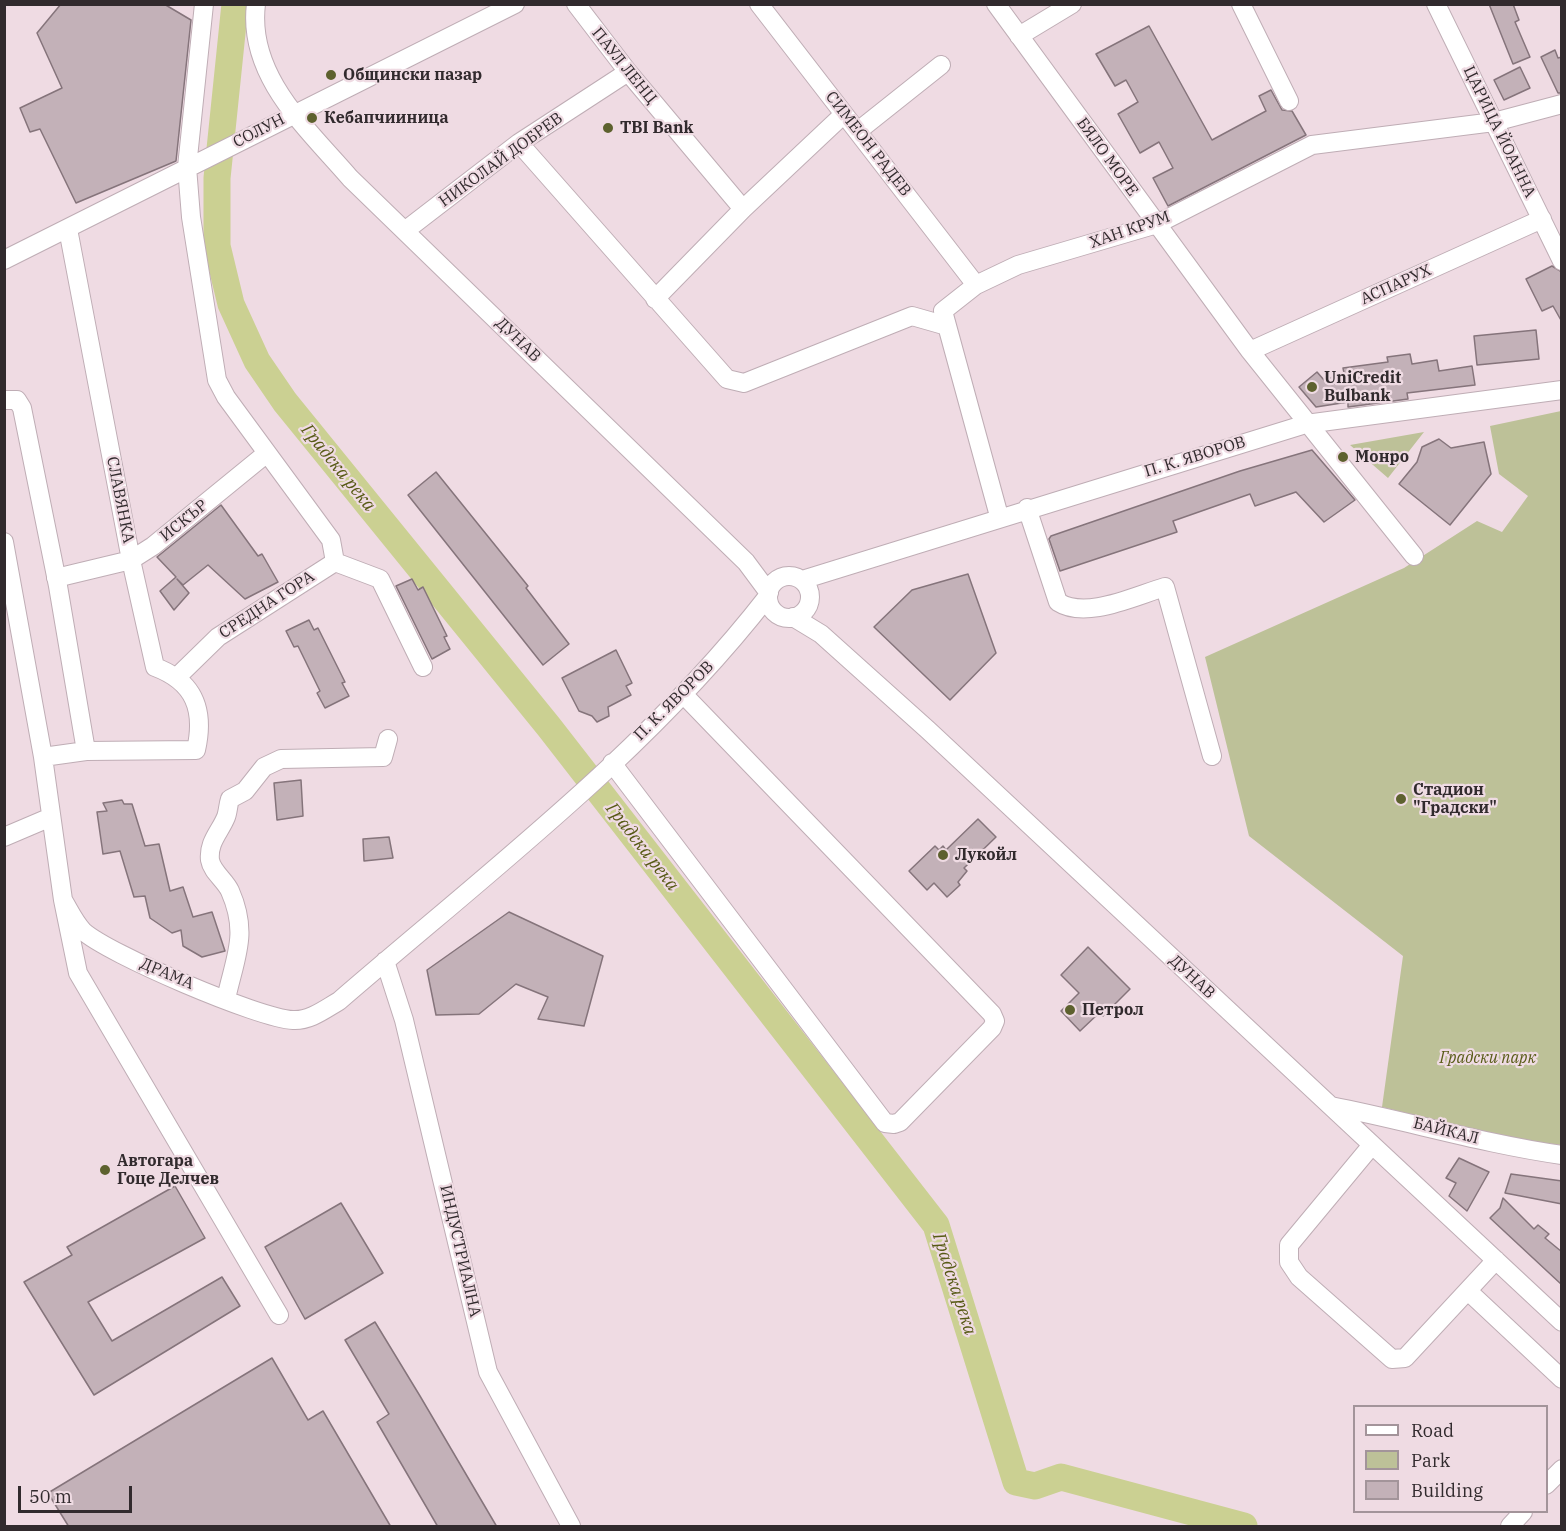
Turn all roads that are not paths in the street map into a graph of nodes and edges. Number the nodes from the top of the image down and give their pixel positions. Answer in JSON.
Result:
{"nodes":[{"id":1,"x":256,"y":4,"type":"edge"},
{"id":2,"x":515,"y":4,"type":"edge"},
{"id":3,"x":576,"y":4,"type":"edge"},
{"id":4,"x":759,"y":4,"type":"edge"},
{"id":5,"x":996,"y":4,"type":"edge"},
{"id":6,"x":1071,"y":4,"type":"edge"},
{"id":7,"x":1241,"y":4,"type":"edge"},
{"id":8,"x":1436,"y":4,"type":"edge"},
{"id":9,"x":202,"y":5,"type":"edge"},
{"id":10,"x":1019,"y":36,"type":"junction"},
{"id":11,"x":941,"y":65,"type":"dead end"},
{"id":12,"x":628,"y":72,"type":"junction"},
{"id":13,"x":1289,"y":101,"type":"dead end"},
{"id":14,"x":1562,"y":104,"type":"edge"},
{"id":15,"x":294,"y":113,"type":"junction"},
{"id":16,"x":844,"y":114,"type":"junction"},
{"id":17,"x":1494,"y":122,"type":"junction"},
{"id":18,"x":858,"y":131,"type":"junction"},
{"id":19,"x":519,"y":142,"type":"junction"},
{"id":20,"x":187,"y":167,"type":"junction"},
{"id":21,"x":743,"y":209,"type":"junction"},
{"id":22,"x":1542,"y":219,"type":"junction"},
{"id":23,"x":1156,"y":224,"type":"junction"},
{"id":24,"x":68,"y":229,"type":"junction"},
{"id":25,"x":406,"y":230,"type":"junction"},
{"id":26,"x":4,"y":260,"type":"edge"},
{"id":27,"x":1562,"y":261,"type":"edge"},
{"id":28,"x":976,"y":285,"type":"junction"},
{"id":29,"x":655,"y":299,"type":"junction"},
{"id":30,"x":947,"y":326,"type":"junction"},
{"id":31,"x":1250,"y":351,"type":"junction"},
{"id":32,"x":1562,"y":390,"type":"edge"},
{"id":33,"x":4,"y":400,"type":"edge"},
{"id":34,"x":1306,"y":424,"type":"junction"},
{"id":35,"x":267,"y":453,"type":"junction"},
{"id":36,"x":1027,"y":508,"type":"junction"},
{"id":37,"x":999,"y":516,"type":"junction"},
{"id":38,"x":4,"y":542,"type":"edge"},
{"id":39,"x":1414,"y":556,"type":"dead end"},
{"id":40,"x":131,"y":560,"type":"junction"},
{"id":41,"x":335,"y":562,"type":"junction"},
{"id":42,"x":56,"y":578,"type":"junction"},
{"id":43,"x":771,"y":589,"type":"junction"},
{"id":44,"x":798,"y":602,"type":"junction"},
{"id":45,"x":735,"y":638,"type":"junction"},
{"id":46,"x":423,"y":667,"type":"dead end"},
{"id":47,"x":177,"y":677,"type":"junction"},
{"id":48,"x":683,"y":694,"type":"junction"},
{"id":49,"x":388,"y":739,"type":"dead end"},
{"id":50,"x":86,"y":751,"type":"junction"},
{"id":51,"x":1212,"y":756,"type":"dead end"},
{"id":52,"x":43,"y":757,"type":"junction"},
{"id":53,"x":612,"y":763,"type":"junction"},
{"id":54,"x":575,"y":800,"type":"joint"},
{"id":55,"x":51,"y":818,"type":"junction"},
{"id":56,"x":4,"y":837,"type":"edge"},
{"id":57,"x":63,"y":900,"type":"junction"},
{"id":58,"x":385,"y":961,"type":"junction"},
{"id":59,"x":226,"y":999,"type":"junction"},
{"id":60,"x":1331,"y":1106,"type":"junction"},
{"id":61,"x":1372,"y":1145,"type":"junction"},
{"id":62,"x":1562,"y":1155,"type":"edge"},
{"id":63,"x":1496,"y":1260,"type":"junction"},
{"id":64,"x":1468,"y":1291,"type":"junction"},
{"id":65,"x":279,"y":1315,"type":"dead end"},
{"id":66,"x":1562,"y":1322,"type":"edge"},
{"id":67,"x":1562,"y":1379,"type":"edge"},
{"id":68,"x":1562,"y":1468,"type":"edge"},
{"id":69,"x":1548,"y":1483,"type":"edge"},
{"id":70,"x":1522,"y":1513,"type":"edge"},
{"id":71,"x":571,"y":1527,"type":"edge"},
{"id":72,"x":1509,"y":1527,"type":"edge"}],
"edges":[{"from":1,"to":15,"type":"street","name":"ДУНАВ"},
{"from":2,"to":15,"type":"street","name":"СОЛУН"},
{"from":3,"to":12,"type":"street","name":"ПАУЛ ЛЕНЦ"},
{"from":4,"to":16,"type":"street","name":"СИМЕОН РАДЕВ"},
{"from":5,"to":10,"type":"street","name":"БЯЛО МОРЕ"},
{"from":6,"to":10,"type":"street"},
{"from":7,"to":13,"type":"street"},
{"from":8,"to":17,"type":"street","name":"ЦАРИЦА ЙОАННА"},
{"from":9,"to":20,"type":"street"},
{"from":10,"to":23,"type":"street","name":"БЯЛО МОРЕ"},
{"from":11,"to":18,"type":"street"},
{"from":12,"to":19,"type":"street","name":"НИКОЛАЙ ДОБРЕВ"},
{"from":12,"to":21,"type":"street","name":"ПАУЛ ЛЕНЦ"},
{"from":14,"to":17,"type":"street","name":"ХАН КРУМ"},
{"from":15,"to":20,"type":"street","name":"СОЛУН"},
{"from":15,"to":25,"type":"street","name":"ДУНАВ"},
{"from":16,"to":18,"type":"street","name":"СИМЕОН РАДЕВ"},
{"from":16,"to":21,"type":"street"},
{"from":17,"to":22,"type":"street","name":"ЦАРИЦА ЙОАННА"},
{"from":17,"to":23,"type":"street","name":"ХАН КРУМ"},
{"from":18,"to":28,"type":"street","name":"СИМЕОН РАДЕВ"},
{"from":19,"to":25,"type":"street","name":"НИКОЛАЙ ДОБРЕВ"},
{"from":19,"to":29,"type":"street"},
{"from":20,"to":24,"type":"street","name":"СОЛУН"},
{"from":20,"to":35,"type":"street"},
{"from":21,"to":29,"type":"street"},
{"from":22,"to":27,"type":"street","name":"ЦАРИЦА ЙОАННА"},
{"from":22,"to":31,"type":"street","name":"АСПАРУХ"},
{"from":23,"to":28,"type":"street","name":"ХАН КРУМ"},
{"from":23,"to":31,"type":"street","name":"БЯЛО МОРЕ"},
{"from":24,"to":26,"type":"street","name":"СОЛУН"},
{"from":24,"to":40,"type":"street","name":"СЛАВЯНКА"},
{"from":25,"to":43,"type":"street","name":"ДУНАВ"},
{"from":28,"to":30,"type":"street","name":"ХАН КРУМ"},
{"from":29,"to":30,"type":"street"},
{"from":30,"to":37,"type":"street"},
{"from":31,"to":34,"type":"street","name":"БЯЛО МОРЕ"},
{"from":32,"to":34,"type":"street","name":"П. К. ЯВОРОВ"},
{"from":33,"to":42,"type":"street"},
{"from":34,"to":36,"type":"street","name":"П. К. ЯВОРОВ"},
{"from":34,"to":39,"type":"street","name":"БЯЛО МОРЕ"},
{"from":35,"to":40,"type":"street","name":"ИСКЪР"},
{"from":35,"to":41,"type":"street"},
{"from":36,"to":37,"type":"street","name":"П. К. ЯВОРОВ"},
{"from":36,"to":51,"type":"street"},
{"from":37,"to":44,"type":"street","name":"П. К. ЯВОРОВ"},
{"from":38,"to":52,"type":"street","name":"ДРАМА"},
{"from":40,"to":42,"type":"street","name":"ИСКЪР"},
{"from":40,"to":47,"type":"street","name":"СЛАВЯНКА"},
{"from":41,"to":46,"type":"street"},
{"from":41,"to":47,"type":"street","name":"СРЕДНА ГОРА"},
{"from":42,"to":50,"type":"street"},
{"from":43,"to":44,"type":"street","name":"ДУНАВ"},
{"from":43,"to":44,"type":"street"},
{"from":43,"to":45,"type":"street","name":"П. К. ЯВОРОВ"},
{"from":44,"to":45,"type":"street","name":"П. К. ЯВОРОВ"},
{"from":44,"to":60,"type":"street","name":"ДУНАВ"},
{"from":45,"to":48,"type":"street","name":"П. К. ЯВОРОВ"},
{"from":47,"to":50,"type":"street","name":"СЛАВЯНКА"},
{"from":48,"to":53,"type":"street","name":"П. К. ЯВОРОВ"},
{"from":48,"to":53,"type":"street"},
{"from":49,"to":59,"type":"street"},
{"from":50,"to":52,"type":"street"},
{"from":52,"to":55,"type":"street","name":"ДРАМА"},
{"from":53,"to":54,"type":"street","name":"П. К. ЯВОРОВ"},
{"from":54,"to":58,"type":"street","name":"ДРАМА"},
{"from":55,"to":56,"type":"street"},
{"from":55,"to":57,"type":"street","name":"ДРАМА"},
{"from":57,"to":59,"type":"street","name":"ДРАМА"},
{"from":57,"to":65,"type":"street"},
{"from":58,"to":59,"type":"street","name":"ДРАМА"},
{"from":58,"to":71,"type":"street","name":"ИНДУСТРИАЛНА"},
{"from":60,"to":61,"type":"street","name":"ДУНАВ"},
{"from":60,"to":62,"type":"street","name":"БАЙКАЛ"},
{"from":61,"to":63,"type":"street","name":"ДУНАВ"},
{"from":61,"to":64,"type":"street"},
{"from":63,"to":64,"type":"street"},
{"from":63,"to":66,"type":"street","name":"ДУНАВ"},
{"from":64,"to":67,"type":"street"},
{"from":68,"to":69,"type":"street"},
{"from":70,"to":72,"type":"street"}]}
